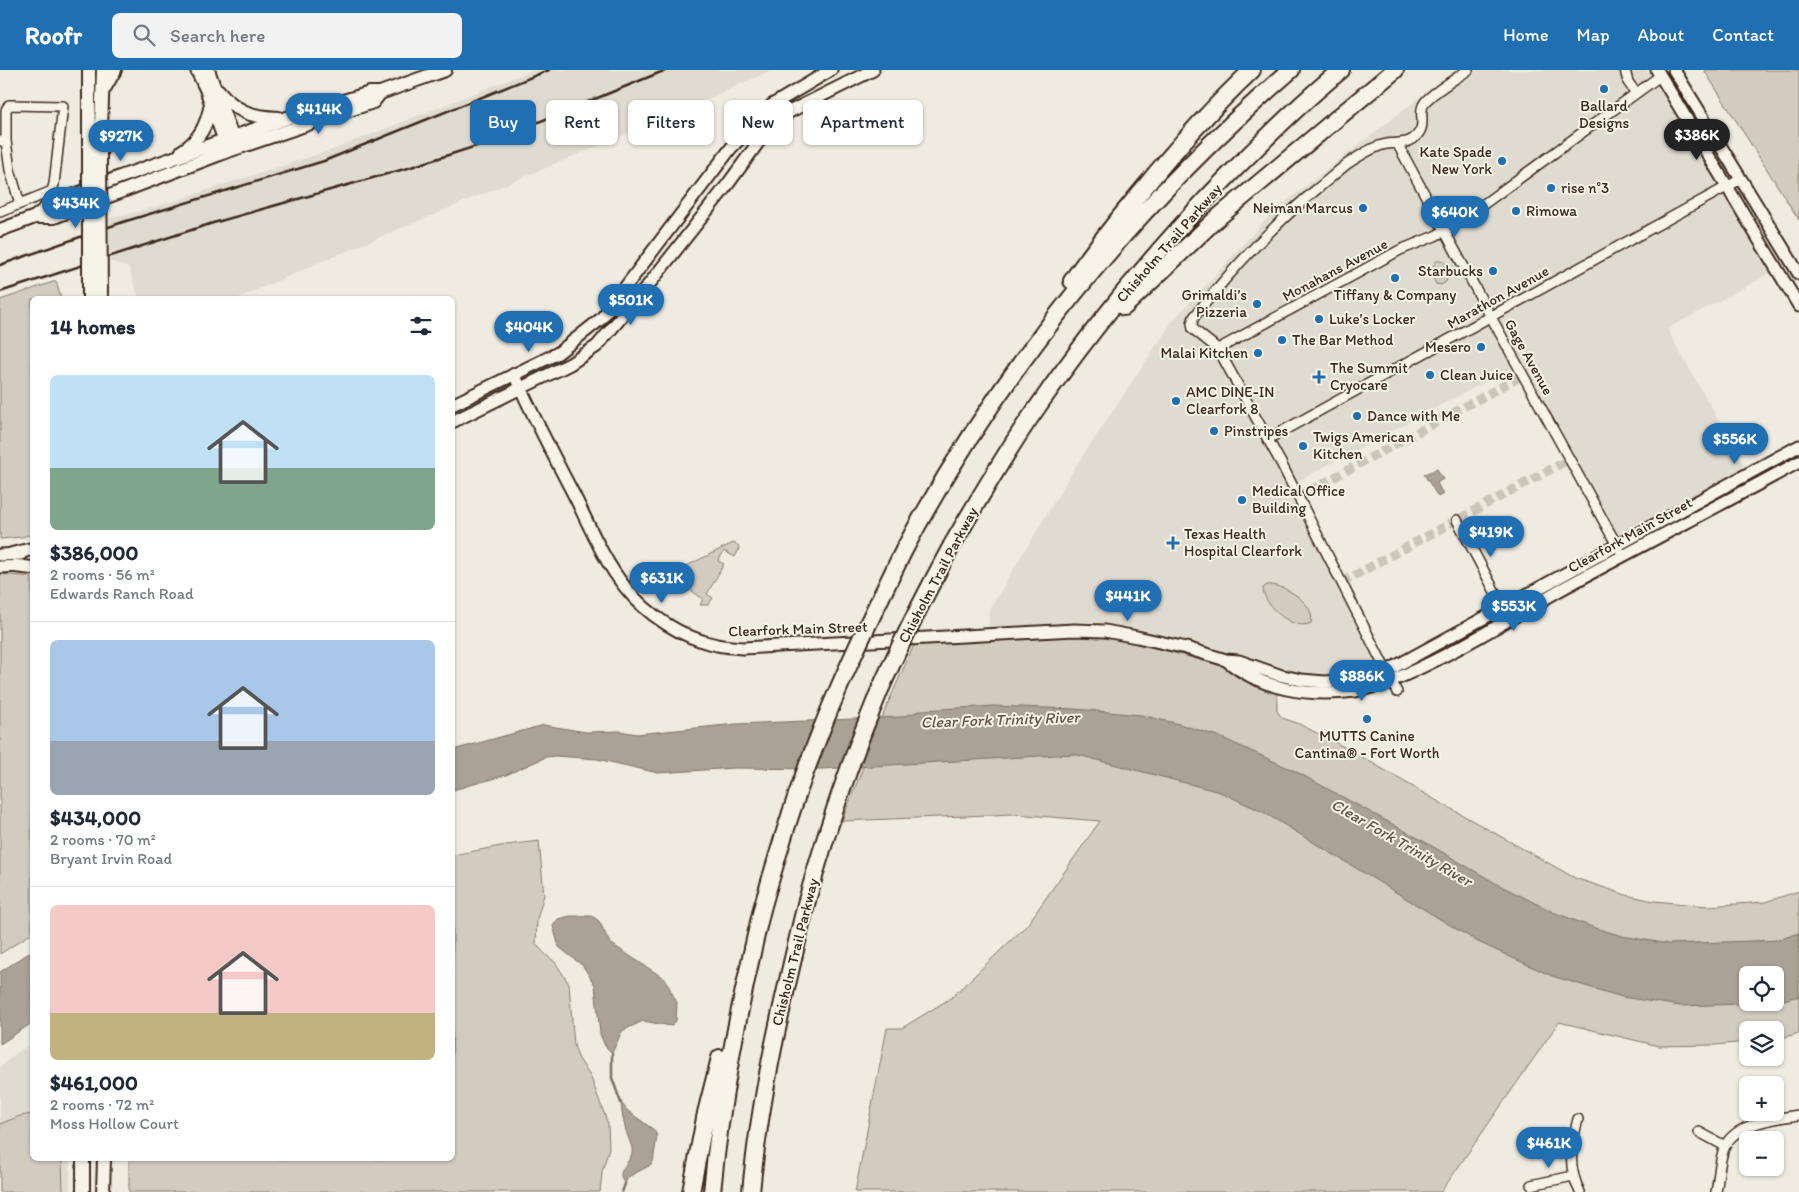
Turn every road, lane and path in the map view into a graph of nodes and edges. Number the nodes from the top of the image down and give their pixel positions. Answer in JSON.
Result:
{"nodes":[{"id":1,"x":89,"y":70,"type":"edge"},
{"id":2,"x":103,"y":70,"type":"edge"},
{"id":3,"x":115,"y":70,"type":"edge"},
{"id":4,"x":196,"y":70,"type":"edge"},
{"id":5,"x":208,"y":70,"type":"edge"},
{"id":6,"x":445,"y":70,"type":"edge"},
{"id":7,"x":832,"y":70,"type":"edge"},
{"id":8,"x":873,"y":70,"type":"edge"},
{"id":9,"x":1252,"y":70,"type":"edge"},
{"id":10,"x":1291,"y":70,"type":"edge"},
{"id":11,"x":1341,"y":70,"type":"edge"},
{"id":12,"x":1395,"y":70,"type":"edge"},
{"id":13,"x":1468,"y":70,"type":"edge"},
{"id":14,"x":1625,"y":70,"type":"edge"},
{"id":15,"x":1674,"y":70,"type":"edge"},
{"id":16,"x":1658,"y":73,"type":"edge"},
{"id":17,"x":215,"y":86,"type":"junction"},
{"id":18,"x":840,"y":86,"type":"junction"},
{"id":19,"x":1636,"y":92,"type":"junction"},
{"id":20,"x":380,"y":93,"type":"junction"},
{"id":21,"x":102,"y":94,"type":"junction"},
{"id":22,"x":1694,"y":103,"type":"junction"},
{"id":23,"x":212,"y":104,"type":"junction"},
{"id":24,"x":286,"y":118,"type":"junction"},
{"id":25,"x":3,"y":141,"type":"edge"},
{"id":26,"x":230,"y":144,"type":"junction"},
{"id":27,"x":1397,"y":144,"type":"junction"},
{"id":28,"x":94,"y":158,"type":"junction"},
{"id":29,"x":143,"y":169,"type":"junction"},
{"id":30,"x":1741,"y":179,"type":"junction"},
{"id":31,"x":1728,"y":186,"type":"junction"},
{"id":32,"x":20,"y":204,"type":"junction"},
{"id":33,"x":0,"y":212,"type":"edge"},
{"id":34,"x":35,"y":217,"type":"junction"},
{"id":35,"x":0,"y":230,"type":"edge"},
{"id":36,"x":1445,"y":231,"type":"junction"},
{"id":37,"x":1799,"y":274,"type":"edge"},
{"id":38,"x":622,"y":291,"type":"junction"},
{"id":39,"x":89,"y":296,"type":"edge"},
{"id":40,"x":100,"y":296,"type":"edge"},
{"id":41,"x":635,"y":301,"type":"junction"},
{"id":42,"x":1799,"y":306,"type":"edge"},
{"id":43,"x":1491,"y":317,"type":"junction"},
{"id":44,"x":1218,"y":349,"type":"junction"},
{"id":45,"x":1072,"y":358,"type":"junction"},
{"id":46,"x":514,"y":374,"type":"junction"},
{"id":47,"x":521,"y":388,"type":"junction"},
{"id":48,"x":995,"y":398,"type":"junction"},
{"id":49,"x":455,"y":404,"type":"edge"},
{"id":50,"x":455,"y":421,"type":"edge"},
{"id":51,"x":1268,"y":440,"type":"junction"},
{"id":52,"x":1799,"y":446,"type":"edge"},
{"id":53,"x":1799,"y":462,"type":"edge"},
{"id":54,"x":1457,"y":520,"type":"dead end"},
{"id":55,"x":30,"y":550,"type":"edge"},
{"id":56,"x":1620,"y":551,"type":"junction"},
{"id":57,"x":30,"y":553,"type":"edge"},
{"id":58,"x":9,"y":558,"type":"edge"},
{"id":59,"x":0,"y":567,"type":"edge"},
{"id":60,"x":30,"y":567,"type":"edge"},
{"id":61,"x":1503,"y":606,"type":"junction"},
{"id":62,"x":1392,"y":682,"type":"junction"},
{"id":63,"x":742,"y":992,"type":"junction"},
{"id":64,"x":1799,"y":1115,"type":"edge"},
{"id":65,"x":1578,"y":1118,"type":"dead end"},
{"id":66,"x":1699,"y":1132,"type":"dead end"},
{"id":67,"x":1725,"y":1146,"type":"junction"},
{"id":68,"x":84,"y":1161,"type":"edge"},
{"id":69,"x":104,"y":1161,"type":"edge"},
{"id":70,"x":1573,"y":1176,"type":"junction"},
{"id":71,"x":1531,"y":1185,"type":"dead end"},
{"id":72,"x":83,"y":1192,"type":"edge"},
{"id":73,"x":103,"y":1192,"type":"edge"},
{"id":74,"x":691,"y":1192,"type":"edge"},
{"id":75,"x":712,"y":1192,"type":"edge"},
{"id":76,"x":752,"y":1192,"type":"edge"},
{"id":77,"x":1580,"y":1192,"type":"edge"},
{"id":78,"x":1716,"y":1192,"type":"edge"}],
"edges":[{"from":1,"to":28,"type":"main road"},
{"from":2,"to":21,"type":"main road"},
{"from":3,"to":21,"type":"main road"},
{"from":4,"to":23,"type":"main road"},
{"from":5,"to":17,"type":"main road"},
{"from":6,"to":20,"type":"main road"},
{"from":7,"to":18,"type":"street"},
{"from":7,"to":38,"type":"street"},
{"from":8,"to":18,"type":"street"},
{"from":9,"to":48,"type":"highway"},
{"from":10,"to":48,"type":"highway"},
{"from":11,"to":45,"type":"highway","name":"Chisholm Trail Parkway"},
{"from":12,"to":45,"type":"highway"},
{"from":13,"to":27,"type":"street"},
{"from":14,"to":19,"type":"street"},
{"from":15,"to":22,"type":"street"},
{"from":16,"to":19,"type":"street","name":"Monahans Avenue"},
{"from":16,"to":22,"type":"street"},
{"from":16,"to":31,"type":"street"},
{"from":17,"to":24,"type":"main road"},
{"from":17,"to":26,"type":"main road"},
{"from":18,"to":41,"type":"street"},
{"from":19,"to":36,"type":"street","name":"Monahans Avenue"},
{"from":20,"to":24,"type":"main road"},
{"from":20,"to":26,"type":"main road"},
{"from":21,"to":28,"type":"main road"},
{"from":22,"to":30,"type":"street"},
{"from":23,"to":26,"type":"main road"},
{"from":23,"to":29,"type":"main road"},
{"from":24,"to":26,"type":"main road"},
{"from":25,"to":32,"type":"street"},
{"from":25,"to":32,"type":"street"},
{"from":26,"to":29,"type":"main road"},
{"from":26,"to":34,"type":"main road"},
{"from":27,"to":36,"type":"street","name":"Gage Avenue"},
{"from":27,"to":44,"type":"street"},
{"from":28,"to":39,"type":"main road","bridge":true},
{"from":28,"to":40,"type":"main road","bridge":true},
{"from":29,"to":34,"type":"main road"},
{"from":30,"to":31,"type":"street","name":"Marathon Avenue"},
{"from":30,"to":37,"type":"street"},
{"from":31,"to":42,"type":"street"},
{"from":31,"to":43,"type":"street","name":"Marathon Avenue"},
{"from":32,"to":33,"type":"street"},
{"from":34,"to":35,"type":"main road"},
{"from":36,"to":43,"type":"street","name":"Gage Avenue"},
{"from":36,"to":44,"type":"street","name":"Monahans Avenue"},
{"from":38,"to":41,"type":"street"},
{"from":38,"to":46,"type":"street"},
{"from":41,"to":47,"type":"street"},
{"from":43,"to":51,"type":"street","name":"Marathon Avenue"},
{"from":43,"to":56,"type":"street","name":"Gage Avenue"},
{"from":44,"to":51,"type":"street"},
{"from":45,"to":76,"type":"highway","name":"Chisholm Trail Parkway","bridge":true},
{"from":46,"to":47,"type":"street","name":"Clearfork Main Street"},
{"from":46,"to":49,"type":"street"},
{"from":47,"to":50,"type":"street"},
{"from":47,"to":62,"type":"street","name":"Clearfork Main Street"},
{"from":48,"to":63,"type":"highway","bridge":true},
{"from":51,"to":62,"type":"street"},
{"from":52,"to":56,"type":"street","name":"Clearfork Main Street"},
{"from":53,"to":56,"type":"street","name":"Clearfork Main Street"},
{"from":54,"to":61,"type":"street"},
{"from":55,"to":58,"type":"main road"},
{"from":56,"to":61,"type":"street","name":"Clearfork Main Street"},
{"from":56,"to":62,"type":"street","name":"Clearfork Main Street"},
{"from":57,"to":58,"type":"street"},
{"from":58,"to":59,"type":"street"},
{"from":58,"to":60,"type":"main road"},
{"from":61,"to":62,"type":"street","name":"Clearfork Main Street"},
{"from":63,"to":74,"type":"highway"},
{"from":63,"to":75,"type":"highway"},
{"from":64,"to":67,"type":"street"},
{"from":65,"to":70,"type":"street"},
{"from":66,"to":67,"type":"street"},
{"from":67,"to":78,"type":"street"},
{"from":68,"to":72,"type":"main road"},
{"from":69,"to":73,"type":"main road"},
{"from":70,"to":71,"type":"street"},
{"from":70,"to":77,"type":"street"}]}
